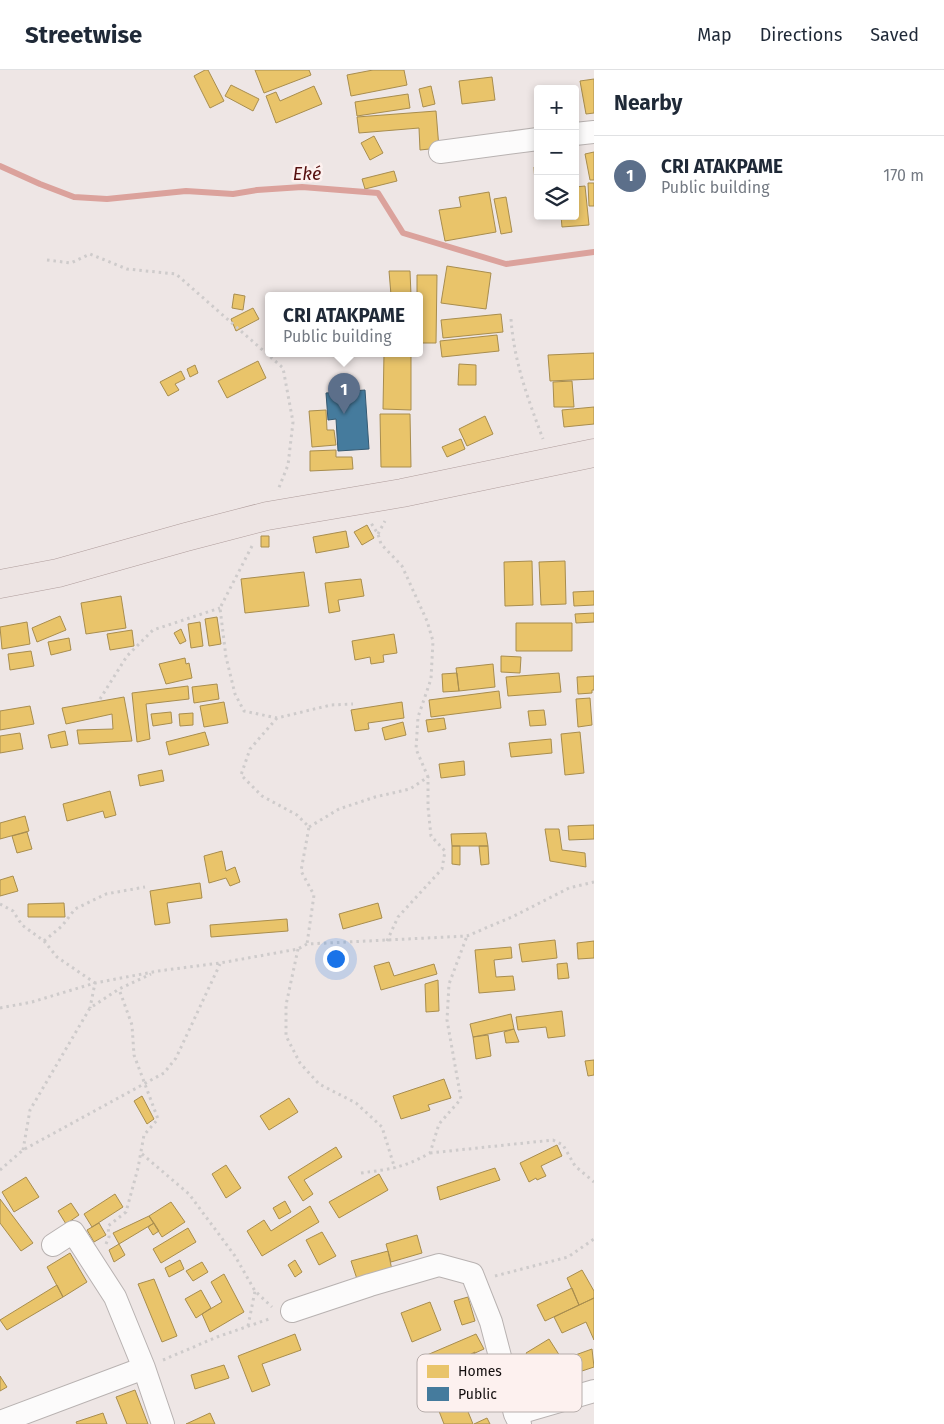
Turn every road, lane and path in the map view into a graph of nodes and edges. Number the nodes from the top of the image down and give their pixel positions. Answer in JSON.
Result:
{"nodes":[{"id":1,"x":594,"y":132,"type":"edge"},
{"id":2,"x":579,"y":134,"type":"edge"},
{"id":3,"x":534,"y":140,"type":"edge"},
{"id":4,"x":440,"y":152,"type":"dead end"},
{"id":5,"x":47,"y":260,"type":"dead end"},
{"id":6,"x":511,"y":319,"type":"dead end"},
{"id":7,"x":265,"y":352,"type":"edge"},
{"id":8,"x":270,"y":357,"type":"edge"},
{"id":9,"x":594,"y":453,"type":"edge"},
{"id":10,"x":551,"y":461,"type":"junction"},
{"id":11,"x":355,"y":502,"type":"junction"},
{"id":12,"x":267,"y":516,"type":"junction"},
{"id":13,"x":0,"y":584,"type":"edge"},
{"id":14,"x":220,"y":608,"type":"junction"},
{"id":15,"x":100,"y":699,"type":"dead end"},
{"id":16,"x":353,"y":704,"type":"dead end"},
{"id":17,"x":277,"y":718,"type":"junction"},
{"id":18,"x":428,"y":777,"type":"junction"},
{"id":19,"x":308,"y":827,"type":"junction"},
{"id":20,"x":594,"y":882,"type":"edge"},
{"id":21,"x":145,"y":887,"type":"dead end"},
{"id":22,"x":0,"y":904,"type":"edge"},
{"id":23,"x":467,"y":936,"type":"junction"},
{"id":24,"x":44,"y":941,"type":"junction"},
{"id":25,"x":387,"y":941,"type":"junction"},
{"id":26,"x":307,"y":944,"type":"junction"},
{"id":27,"x":298,"y":950,"type":"junction"},
{"id":28,"x":220,"y":963,"type":"junction"},
{"id":29,"x":158,"y":971,"type":"junction"},
{"id":30,"x":95,"y":983,"type":"junction"},
{"id":31,"x":119,"y":989,"type":"junction"},
{"id":32,"x":0,"y":1008,"type":"edge"},
{"id":33,"x":90,"y":1008,"type":"junction"},
{"id":34,"x":144,"y":1083,"type":"junction"},
{"id":35,"x":23,"y":1150,"type":"junction"},
{"id":36,"x":141,"y":1153,"type":"junction"},
{"id":37,"x":430,"y":1154,"type":"junction"},
{"id":38,"x":395,"y":1169,"type":"junction"},
{"id":39,"x":0,"y":1170,"type":"edge"},
{"id":40,"x":362,"y":1173,"type":"dead end"},
{"id":41,"x":594,"y":1182,"type":"edge"},
{"id":42,"x":594,"y":1239,"type":"edge"},
{"id":43,"x":53,"y":1245,"type":"dead end"},
{"id":44,"x":94,"y":1267,"type":"junction"},
{"id":45,"x":472,"y":1274,"type":"junction"},
{"id":46,"x":255,"y":1290,"type":"junction"},
{"id":47,"x":287,"y":1313,"type":"junction"},
{"id":48,"x":248,"y":1326,"type":"junction"},
{"id":49,"x":500,"y":1354,"type":"edge"},
{"id":50,"x":144,"y":1368,"type":"junction"},
{"id":51,"x":594,"y":1391,"type":"edge"},
{"id":52,"x":582,"y":1395,"type":"edge"},
{"id":53,"x":537,"y":1412,"type":"edge"},
{"id":54,"x":518,"y":1419,"type":"edge"},
{"id":55,"x":0,"y":1422,"type":"edge"},
{"id":56,"x":163,"y":1424,"type":"edge"}],
"edges":[{"from":1,"to":2,"type":"street"},
{"from":3,"to":4,"type":"street"},
{"from":5,"to":7,"type":"path"},
{"from":6,"to":10,"type":"path"},
{"from":8,"to":12,"type":"path"},
{"from":9,"to":10,"type":"main road"},
{"from":10,"to":11,"type":"main road"},
{"from":11,"to":12,"type":"main road"},
{"from":11,"to":18,"type":"path"},
{"from":12,"to":13,"type":"main road"},
{"from":12,"to":14,"type":"path"},
{"from":14,"to":15,"type":"path"},
{"from":14,"to":17,"type":"path"},
{"from":16,"to":17,"type":"path"},
{"from":17,"to":19,"type":"path"},
{"from":18,"to":19,"type":"path"},
{"from":18,"to":25,"type":"path"},
{"from":19,"to":26,"type":"path"},
{"from":20,"to":23,"type":"path"},
{"from":21,"to":24,"type":"path"},
{"from":22,"to":24,"type":"path"},
{"from":23,"to":25,"type":"path"},
{"from":23,"to":37,"type":"path"},
{"from":24,"to":30,"type":"path"},
{"from":25,"to":26,"type":"path"},
{"from":26,"to":27,"type":"path"},
{"from":27,"to":28,"type":"path"},
{"from":27,"to":38,"type":"path"},
{"from":28,"to":29,"type":"path"},
{"from":28,"to":34,"type":"path"},
{"from":29,"to":30,"type":"path"},
{"from":29,"to":31,"type":"path"},
{"from":30,"to":32,"type":"path"},
{"from":30,"to":33,"type":"path"},
{"from":31,"to":33,"type":"path"},
{"from":31,"to":34,"type":"path"},
{"from":33,"to":35,"type":"path"},
{"from":34,"to":35,"type":"path"},
{"from":34,"to":36,"type":"path"},
{"from":35,"to":39,"type":"path"},
{"from":36,"to":44,"type":"path"},
{"from":36,"to":46,"type":"path"},
{"from":37,"to":38,"type":"path"},
{"from":37,"to":41,"type":"path"},
{"from":38,"to":40,"type":"path"},
{"from":42,"to":45,"type":"path"},
{"from":43,"to":44,"type":"street"},
{"from":44,"to":50,"type":"street"},
{"from":45,"to":47,"type":"street"},
{"from":45,"to":49,"type":"street"},
{"from":46,"to":47,"type":"path"},
{"from":46,"to":48,"type":"path"},
{"from":47,"to":48,"type":"path"},
{"from":48,"to":50,"type":"path"},
{"from":50,"to":55,"type":"street"},
{"from":50,"to":56,"type":"street"},
{"from":51,"to":52,"type":"street"},
{"from":53,"to":54,"type":"street"}]}
